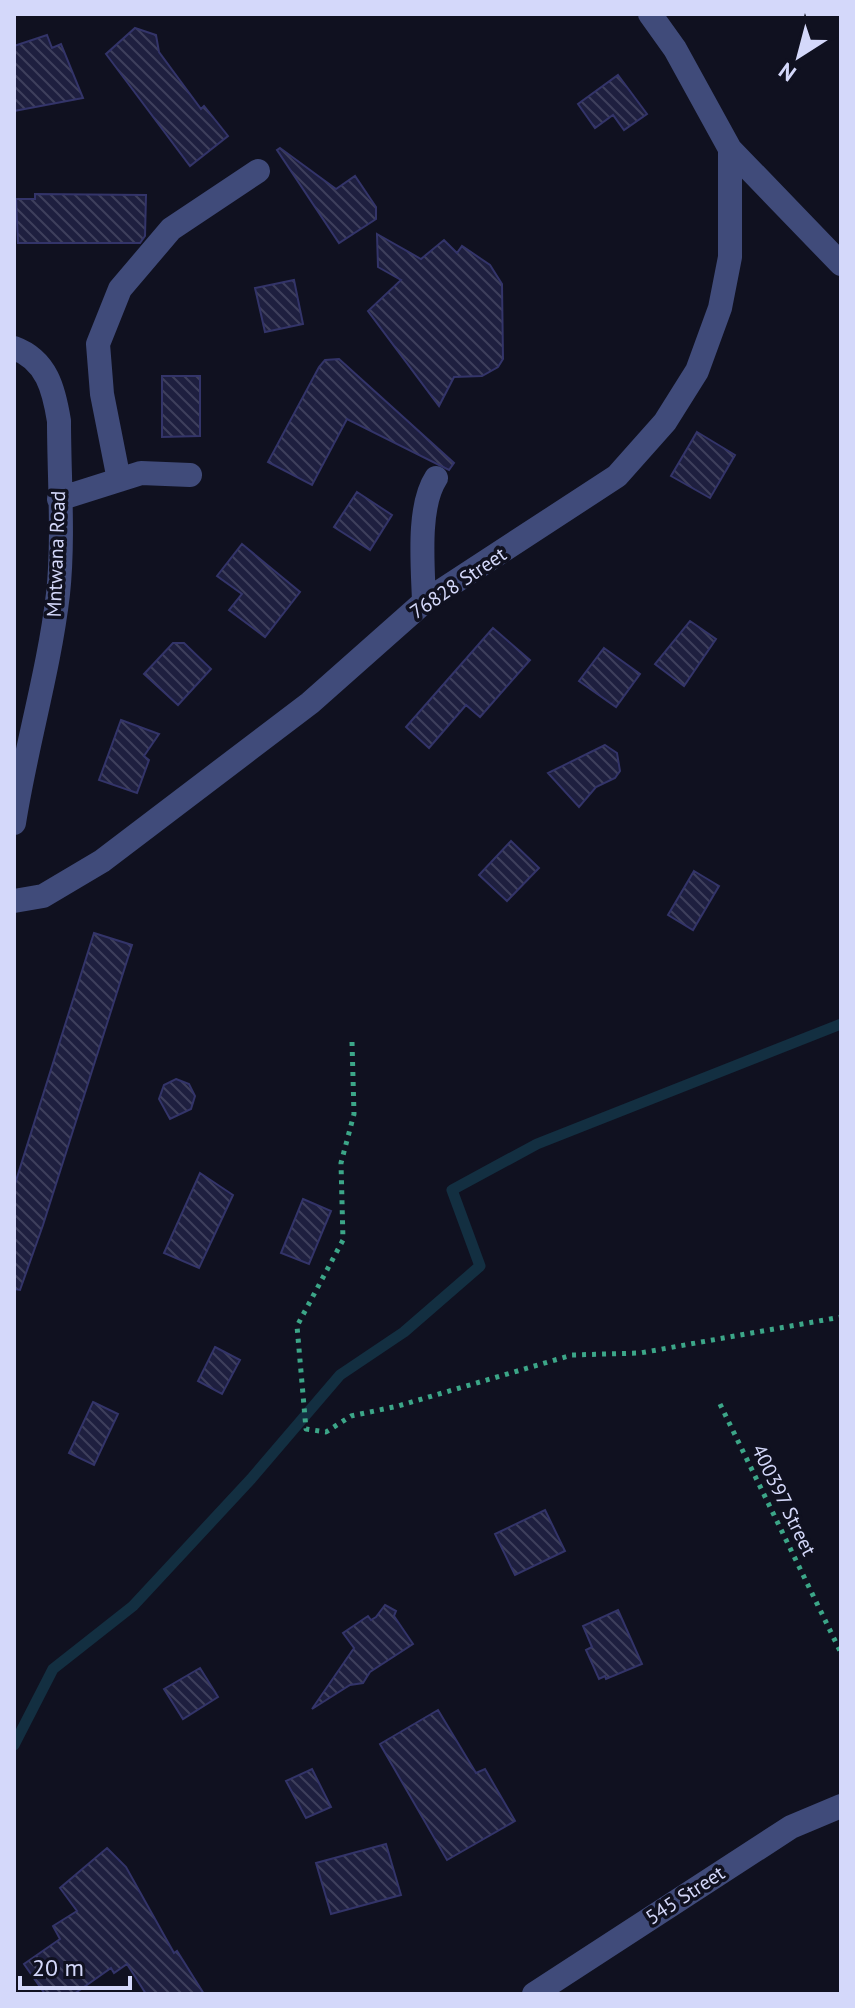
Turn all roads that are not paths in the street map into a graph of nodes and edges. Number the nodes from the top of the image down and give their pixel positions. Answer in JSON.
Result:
{"nodes":[{"id":1,"x":650,"y":14,"type":"edge"},
{"id":2,"x":730,"y":149,"type":"junction"},
{"id":3,"x":258,"y":171,"type":"dead end"},
{"id":4,"x":841,"y":264,"type":"edge"},
{"id":5,"x":14,"y":348,"type":"edge"},
{"id":6,"x":190,"y":475,"type":"dead end"},
{"id":7,"x":436,"y":478,"type":"dead end"},
{"id":8,"x":119,"y":480,"type":"junction"},
{"id":9,"x":59,"y":499,"type":"junction"},
{"id":10,"x":424,"y":602,"type":"junction"},
{"id":11,"x":14,"y":823,"type":"edge"},
{"id":12,"x":14,"y":901,"type":"edge"},
{"id":13,"x":841,"y":1806,"type":"edge"},
{"id":14,"x":534,"y":1994,"type":"edge"}],
"edges":[{"from":1,"to":2,"type":"street"},
{"from":2,"to":4,"type":"street"},
{"from":2,"to":10,"type":"street","name":"76828 Street"},
{"from":3,"to":8,"type":"street"},
{"from":5,"to":9,"type":"street","name":"Mntwana Road"},
{"from":6,"to":8,"type":"street"},
{"from":7,"to":10,"type":"street"},
{"from":8,"to":9,"type":"street"},
{"from":9,"to":11,"type":"street","name":"Mntwana Road"},
{"from":10,"to":12,"type":"street","name":"76828 Street"},
{"from":13,"to":14,"type":"street","name":"545 Street"}]}
